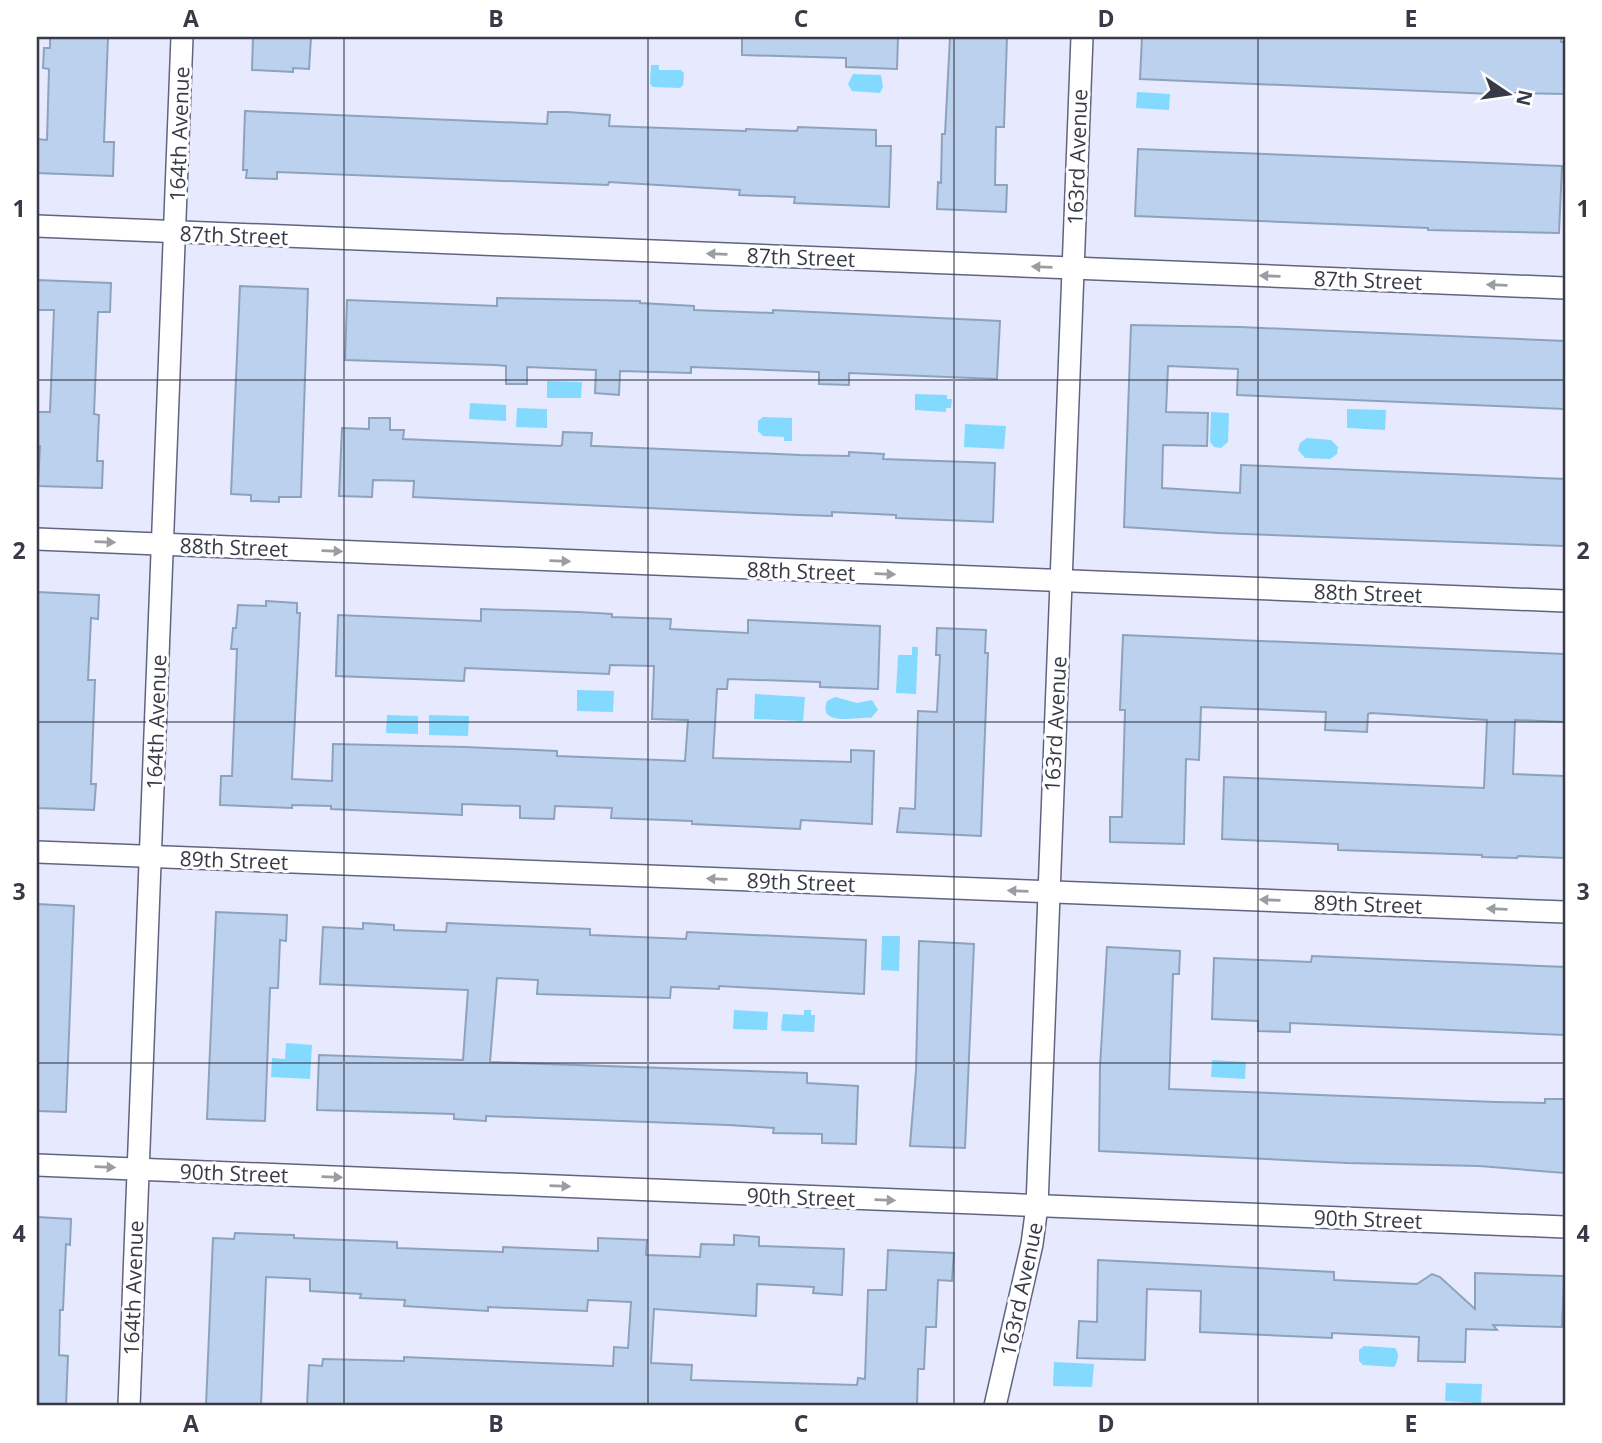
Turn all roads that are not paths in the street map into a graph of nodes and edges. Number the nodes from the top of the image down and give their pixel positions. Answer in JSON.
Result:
{"nodes":[{"id":1,"x":182,"y":37,"type":"edge"},
{"id":2,"x":1082,"y":37,"type":"edge"},
{"id":3,"x":37,"y":226,"type":"edge"},
{"id":4,"x":175,"y":232,"type":"junction"},
{"id":5,"x":1073,"y":268,"type":"junction"},
{"id":6,"x":1565,"y":288,"type":"edge"},
{"id":7,"x":37,"y":539,"type":"edge"},
{"id":8,"x":162,"y":544,"type":"junction"},
{"id":9,"x":1062,"y":582,"type":"junction"},
{"id":10,"x":1565,"y":601,"type":"edge"},
{"id":11,"x":37,"y":852,"type":"edge"},
{"id":12,"x":150,"y":856,"type":"junction"},
{"id":13,"x":1048,"y":892,"type":"junction"},
{"id":14,"x":1565,"y":912,"type":"edge"},
{"id":15,"x":37,"y":1165,"type":"edge"},
{"id":16,"x":138,"y":1169,"type":"junction"},
{"id":17,"x":1038,"y":1206,"type":"junction"},
{"id":18,"x":1565,"y":1227,"type":"edge"},
{"id":19,"x":129,"y":1406,"type":"edge"},
{"id":20,"x":995,"y":1406,"type":"edge"}],
"edges":[{"from":1,"to":4,"type":"street","name":"164th Avenue"},
{"from":2,"to":5,"type":"street","name":"163rd Avenue"},
{"from":3,"to":4,"type":"street","name":"87th Street"},
{"from":5,"to":4,"type":"street","name":"87th Street","one_way":true},
{"from":4,"to":8,"type":"street","name":"164th Avenue"},
{"from":6,"to":5,"type":"street","name":"87th Street","one_way":true},
{"from":5,"to":9,"type":"street","name":"163rd Avenue"},
{"from":7,"to":8,"type":"street","name":"88th Street","one_way":true},
{"from":8,"to":9,"type":"street","name":"88th Street","one_way":true},
{"from":8,"to":12,"type":"street","name":"164th Avenue"},
{"from":9,"to":10,"type":"street","name":"88th Street"},
{"from":9,"to":13,"type":"street","name":"163rd Avenue"},
{"from":11,"to":12,"type":"street","name":"89th Street"},
{"from":13,"to":12,"type":"street","name":"89th Street","one_way":true},
{"from":12,"to":16,"type":"street","name":"164th Avenue"},
{"from":14,"to":13,"type":"street","name":"89th Street","one_way":true},
{"from":13,"to":17,"type":"street","name":"163rd Avenue"},
{"from":15,"to":16,"type":"street","name":"90th Street","one_way":true},
{"from":16,"to":17,"type":"street","name":"90th Street","one_way":true},
{"from":16,"to":19,"type":"street","name":"164th Avenue"},
{"from":17,"to":18,"type":"street","name":"90th Street"},
{"from":17,"to":20,"type":"street","name":"163rd Avenue"}]}
